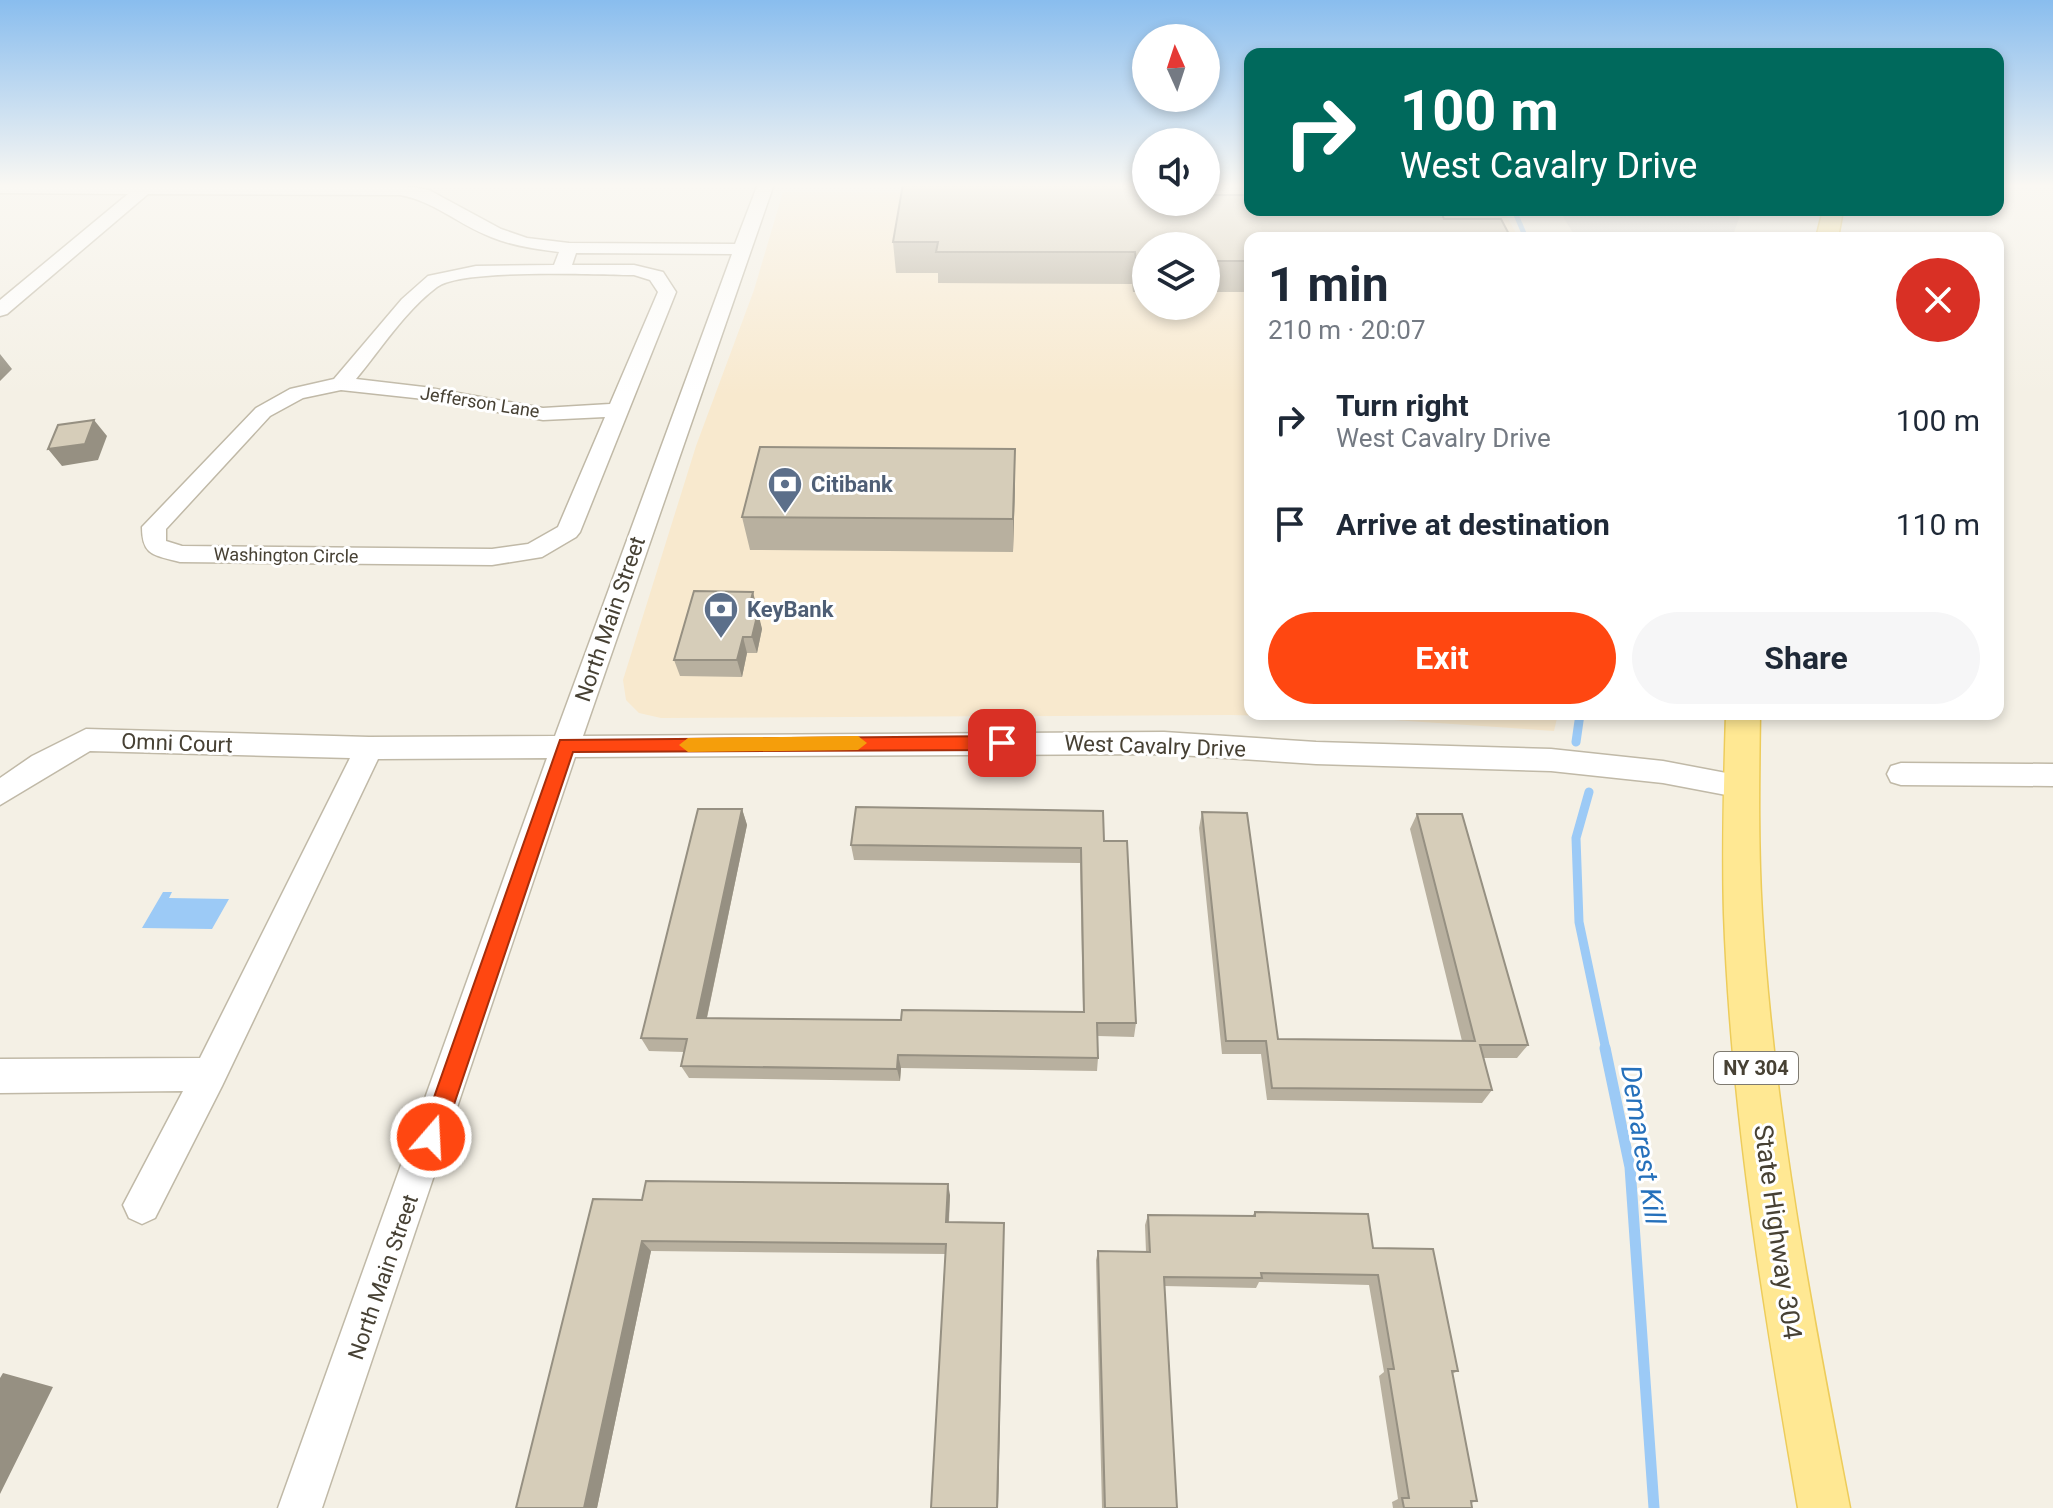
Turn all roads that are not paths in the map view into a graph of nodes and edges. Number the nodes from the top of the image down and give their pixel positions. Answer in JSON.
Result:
{"nodes":[{"id":1,"x":65,"y":254,"type":"edge"},
{"id":2,"x":567,"y":254,"type":"edge"},
{"id":3,"x":742,"y":254,"type":"edge"},
{"id":4,"x":561,"y":270,"type":"junction"},
{"id":5,"x":0,"y":310,"type":"edge"},
{"id":6,"x":341,"y":384,"type":"junction"},
{"id":7,"x":619,"y":410,"type":"junction"},
{"id":8,"x":1743,"y":720,"type":"edge"},
{"id":9,"x":567,"y":745,"type":"junction"},
{"id":10,"x":369,"y":748,"type":"junction"},
{"id":11,"x":1901,"y":774,"type":"dead end"},
{"id":12,"x":2053,"y":775,"type":"edge"},
{"id":13,"x":1742,"y":787,"type":"junction"},
{"id":14,"x":0,"y":793,"type":"edge"},
{"id":15,"x":210,"y":1074,"type":"junction"},
{"id":16,"x":0,"y":1076,"type":"edge"},
{"id":17,"x":142,"y":1205,"type":"dead end"},
{"id":18,"x":300,"y":1508,"type":"edge"},
{"id":19,"x":1824,"y":1508,"type":"edge"}],
"edges":[{"from":1,"to":5,"type":"street"},
{"from":2,"to":4,"type":"street"},
{"from":3,"to":9,"type":"street","name":"North Main Street"},
{"from":4,"to":6,"type":"street","name":"Washington Circle"},
{"from":4,"to":7,"type":"street","name":"Washington Circle"},
{"from":6,"to":7,"type":"street","name":"Jefferson Lane"},
{"from":6,"to":7,"type":"street","name":"Washington Circle"},
{"from":8,"to":13,"type":"main road","name":"State Highway 304","number":"NY 304"},
{"from":9,"to":10,"type":"street","name":"Omni Court"},
{"from":9,"to":13,"type":"street","name":"West Cavalry Drive"},
{"from":9,"to":18,"type":"street","name":"North Main Street"},
{"from":10,"to":14,"type":"street","name":"Omni Court"},
{"from":10,"to":15,"type":"street"},
{"from":11,"to":12,"type":"street"},
{"from":13,"to":19,"type":"main road","name":"State Highway 304","number":"NY 304"},
{"from":15,"to":16,"type":"street"},
{"from":15,"to":17,"type":"street"}]}
